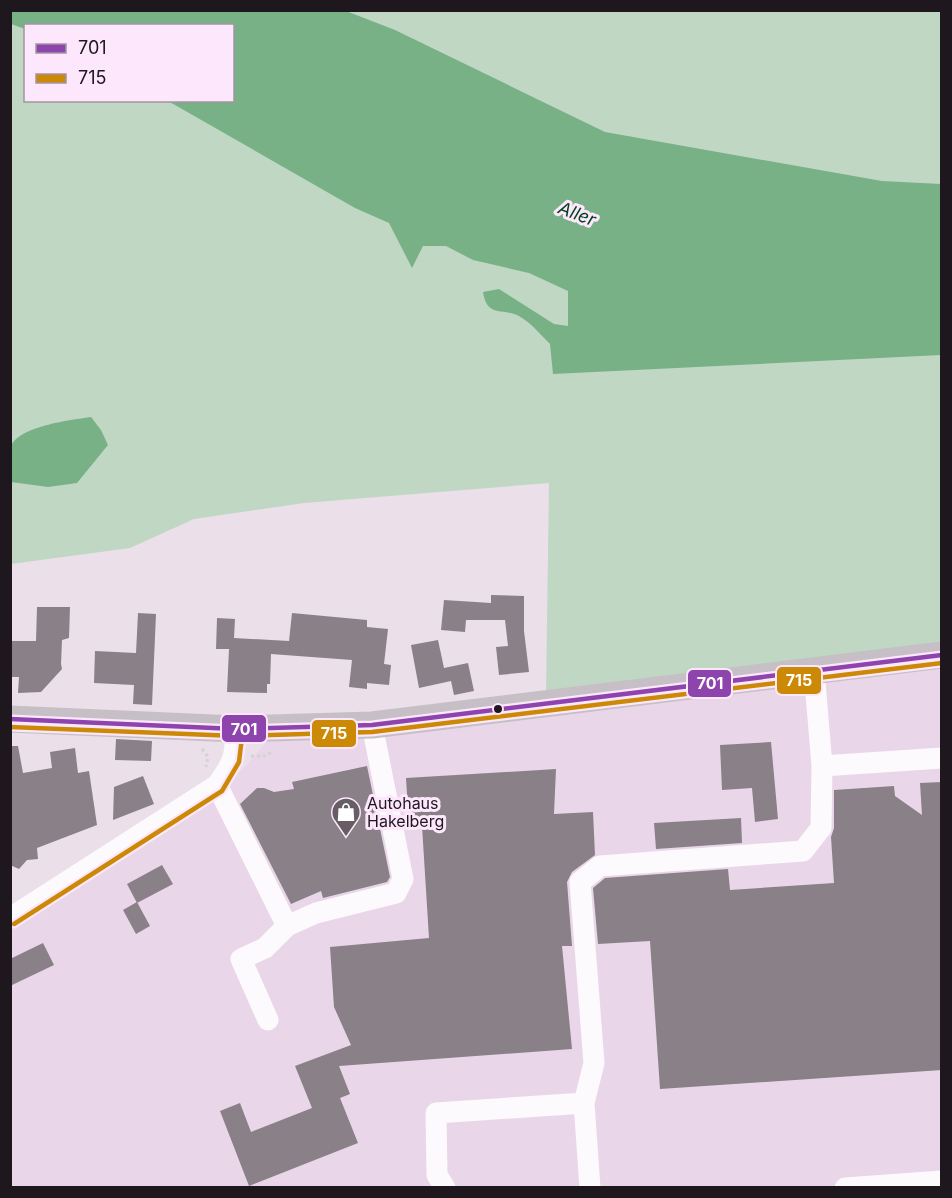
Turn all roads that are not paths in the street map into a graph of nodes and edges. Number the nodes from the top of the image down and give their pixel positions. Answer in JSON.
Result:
{"nodes":[{"id":1,"x":942,"y":655,"type":"edge"},
{"id":2,"x":814,"y":670,"type":"junction"},
{"id":3,"x":10,"y":719,"type":"edge"},
{"id":4,"x":372,"y":725,"type":"junction"},
{"id":5,"x":236,"y":729,"type":"junction"},
{"id":6,"x":942,"y":758,"type":"edge"},
{"id":7,"x":822,"y":766,"type":"junction"},
{"id":8,"x":217,"y":785,"type":"junction"},
{"id":9,"x":10,"y":918,"type":"edge"},
{"id":10,"x":287,"y":926,"type":"junction"},
{"id":11,"x":268,"y":1020,"type":"dead end"},
{"id":12,"x":584,"y":1103,"type":"junction"},
{"id":13,"x":942,"y":1181,"type":"edge"},
{"id":14,"x":445,"y":1188,"type":"edge"},
{"id":15,"x":590,"y":1188,"type":"edge"},
{"id":16,"x":845,"y":1188,"type":"edge"}],
"edges":[{"from":1,"to":2,"type":"main road"},
{"from":2,"to":4,"type":"main road"},
{"from":2,"to":7,"type":"street"},
{"from":3,"to":5,"type":"main road"},
{"from":4,"to":5,"type":"main road"},
{"from":4,"to":10,"type":"street"},
{"from":5,"to":8,"type":"street"},
{"from":6,"to":7,"type":"street"},
{"from":7,"to":12,"type":"street"},
{"from":8,"to":9,"type":"street"},
{"from":8,"to":10,"type":"street"},
{"from":10,"to":11,"type":"street"},
{"from":12,"to":14,"type":"street"},
{"from":12,"to":15,"type":"street"},
{"from":13,"to":16,"type":"street"}]}
